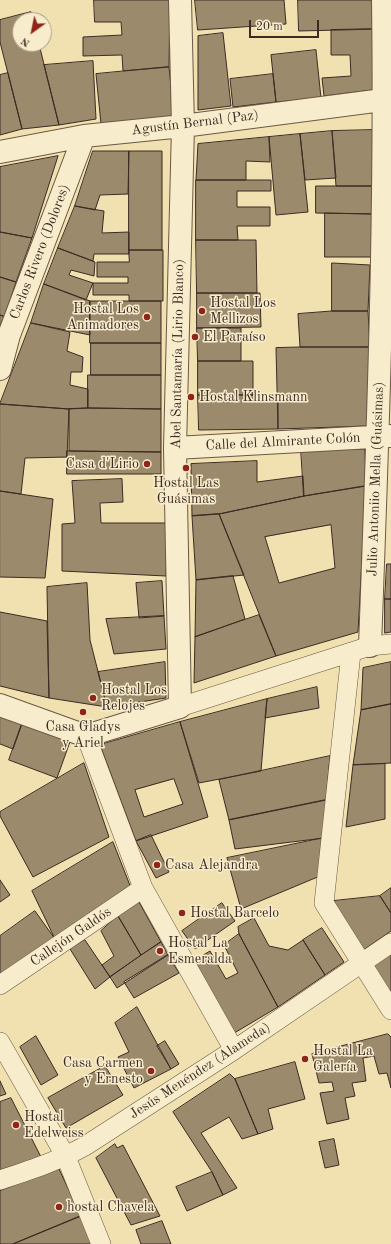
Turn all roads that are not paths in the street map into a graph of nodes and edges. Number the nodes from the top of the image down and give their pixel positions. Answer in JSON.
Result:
{"nodes":[{"id":1,"x":180,"y":0,"type":"edge"},
{"id":2,"x":383,"y":0,"type":"edge"},
{"id":3,"x":388,"y":100,"type":"edge"},
{"id":4,"x":183,"y":126,"type":"junction"},
{"id":5,"x":84,"y":136,"type":"junction"},
{"id":6,"x":0,"y":152,"type":"edge"},
{"id":7,"x":0,"y":369,"type":"edge"},
{"id":8,"x":385,"y":436,"type":"edge"},
{"id":9,"x":176,"y":448,"type":"junction"},
{"id":10,"x":371,"y":648,"type":"edge"},
{"id":11,"x":0,"y":705,"type":"edge"},
{"id":12,"x":180,"y":707,"type":"junction"},
{"id":13,"x":86,"y":736,"type":"junction"},
{"id":14,"x":143,"y":888,"type":"junction"},
{"id":15,"x":391,"y":943,"type":"edge"},
{"id":16,"x":361,"y":962,"type":"junction"},
{"id":17,"x":0,"y":986,"type":"edge"},
{"id":18,"x":391,"y":1010,"type":"edge"},
{"id":19,"x":0,"y":1042,"type":"edge"},
{"id":20,"x":234,"y":1050,"type":"junction"},
{"id":21,"x":66,"y":1157,"type":"junction"},
{"id":22,"x":0,"y":1180,"type":"edge"},
{"id":23,"x":101,"y":1244,"type":"edge"}],
"edges":[{"from":1,"to":4,"type":"street","name":"Abel Santamaría (Lirio Blanco)"},
{"from":2,"to":3,"type":"street","name":"Julio Antoniio Mella (Guásimas)"},
{"from":3,"to":4,"type":"street","name":"Agustín Bernal (Paz)"},
{"from":3,"to":8,"type":"street","name":"Julio Antoniio Mella (Guásimas)"},
{"from":4,"to":5,"type":"street","name":"Agustín Bernal (Paz)"},
{"from":4,"to":9,"type":"street","name":"Abel Santamaría (Lirio Blanco)"},
{"from":5,"to":6,"type":"street","name":"Agustín Bernal (Paz)"},
{"from":5,"to":7,"type":"street","name":"Carlos Rivero (Dolores)"},
{"from":8,"to":9,"type":"street","name":"Calle del Almirante Colón"},
{"from":8,"to":10,"type":"street","name":"Julio Antoniio Mella (Guásimas)"},
{"from":9,"to":12,"type":"street","name":"Abel Santamaría (Lirio Blanco)"},
{"from":10,"to":12,"type":"street"},
{"from":10,"to":16,"type":"street"},
{"from":11,"to":13,"type":"street"},
{"from":12,"to":13,"type":"street"},
{"from":13,"to":14,"type":"street"},
{"from":14,"to":17,"type":"street","name":"Callejón Galdós"},
{"from":14,"to":20,"type":"street"},
{"from":15,"to":16,"type":"street","name":"Jesús Menéndez (Alameda)"},
{"from":16,"to":18,"type":"street"},
{"from":16,"to":20,"type":"street","name":"Jesús Menéndez (Alameda)"},
{"from":19,"to":21,"type":"street"},
{"from":20,"to":21,"type":"street","name":"Jesús Menéndez (Alameda)"},
{"from":21,"to":22,"type":"street","name":"Jesús Menéndez (Alameda)"},
{"from":21,"to":23,"type":"street"}]}
